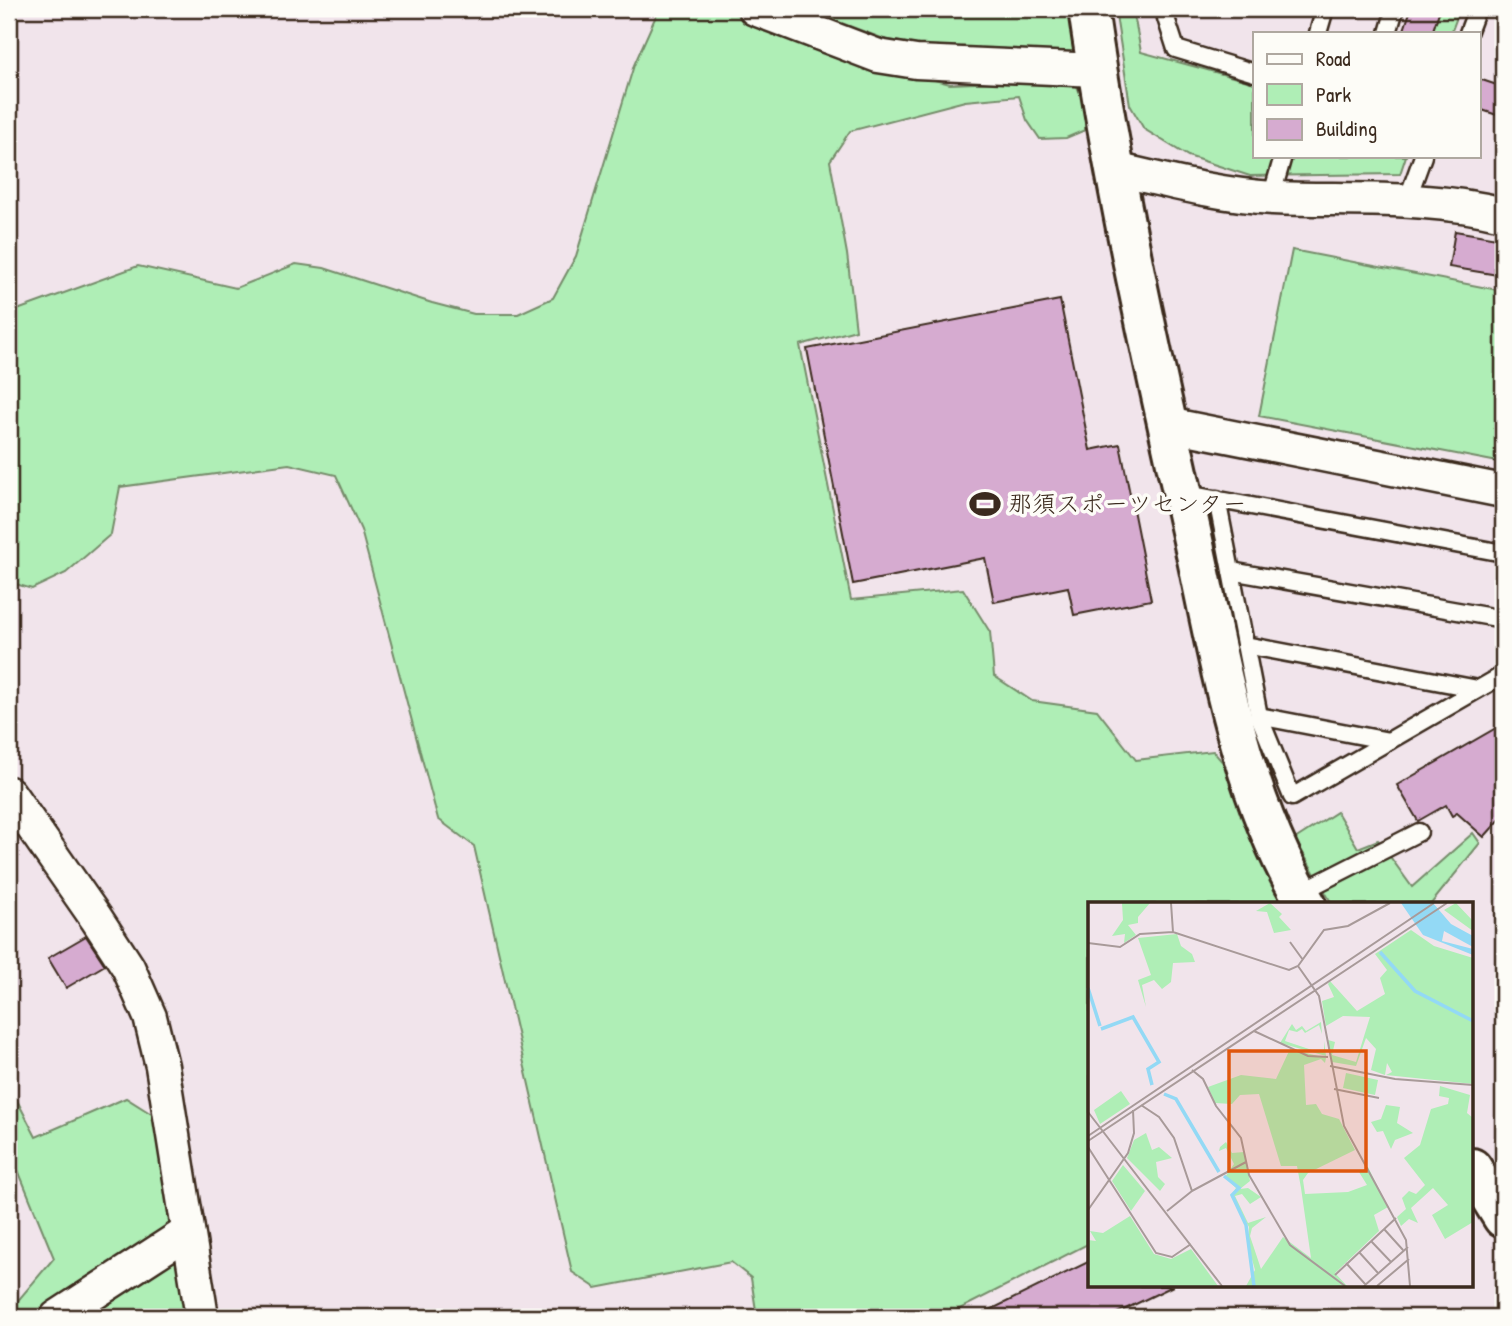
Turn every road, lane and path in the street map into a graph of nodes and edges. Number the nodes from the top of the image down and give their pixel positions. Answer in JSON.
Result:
{"nodes":[{"id":1,"x":755,"y":9,"type":"edge"},
{"id":2,"x":1088,"y":9,"type":"edge"},
{"id":3,"x":1168,"y":9,"type":"edge"},
{"id":4,"x":1325,"y":9,"type":"edge"},
{"id":5,"x":1395,"y":9,"type":"edge"},
{"id":6,"x":1477,"y":9,"type":"edge"},
{"id":7,"x":1318,"y":32,"type":"edge"},
{"id":8,"x":1388,"y":32,"type":"edge"},
{"id":9,"x":1468,"y":32,"type":"edge"},
{"id":10,"x":1097,"y":70,"type":"junction"},
{"id":11,"x":1253,"y":72,"type":"edge"},
{"id":12,"x":1282,"y":158,"type":"edge"},
{"id":13,"x":1422,"y":158,"type":"edge"},
{"id":14,"x":1115,"y":169,"type":"junction"},
{"id":15,"x":1271,"y":198,"type":"junction"},
{"id":16,"x":1407,"y":200,"type":"junction"},
{"id":17,"x":1503,"y":214,"type":"edge"},
{"id":18,"x":1167,"y":424,"type":"junction"},
{"id":19,"x":1503,"y":491,"type":"edge"},
{"id":20,"x":1200,"y":496,"type":"junction"},
{"id":21,"x":1503,"y":552,"type":"edge"},
{"id":22,"x":1231,"y":571,"type":"junction"},
{"id":23,"x":1503,"y":619,"type":"edge"},
{"id":24,"x":1245,"y":645,"type":"junction"},
{"id":25,"x":1503,"y":675,"type":"edge"},
{"id":26,"x":1478,"y":689,"type":"junction"},
{"id":27,"x":1259,"y":716,"type":"junction"},
{"id":28,"x":1389,"y":741,"type":"junction"},
{"id":29,"x":9,"y":793,"type":"edge"},
{"id":30,"x":1419,"y":832,"type":"dead end"},
{"id":31,"x":1302,"y":899,"type":"edge"},
{"id":32,"x":1474,"y":1175,"type":"edge"},
{"id":33,"x":1503,"y":1218,"type":"edge"},
{"id":34,"x":188,"y":1232,"type":"junction"},
{"id":35,"x":57,"y":1317,"type":"edge"},
{"id":36,"x":202,"y":1317,"type":"edge"}],
"edges":[{"from":1,"to":10,"type":"street"},
{"from":2,"to":10,"type":"street"},
{"from":3,"to":11,"type":"lane"},
{"from":4,"to":7,"type":"lane"},
{"from":5,"to":8,"type":"lane"},
{"from":6,"to":9,"type":"lane"},
{"from":10,"to":14,"type":"street"},
{"from":12,"to":15,"type":"lane"},
{"from":13,"to":16,"type":"lane"},
{"from":14,"to":15,"type":"street"},
{"from":14,"to":18,"type":"street"},
{"from":15,"to":16,"type":"street"},
{"from":16,"to":17,"type":"street"},
{"from":18,"to":19,"type":"street"},
{"from":18,"to":20,"type":"street"},
{"from":20,"to":21,"type":"lane"},
{"from":20,"to":22,"type":"lane"},
{"from":20,"to":31,"type":"street"},
{"from":22,"to":23,"type":"lane"},
{"from":22,"to":24,"type":"lane"},
{"from":24,"to":26,"type":"lane"},
{"from":24,"to":27,"type":"lane"},
{"from":25,"to":26,"type":"lane"},
{"from":26,"to":28,"type":"lane"},
{"from":27,"to":28,"type":"lane"},
{"from":27,"to":28,"type":"lane"},
{"from":29,"to":34,"type":"street"},
{"from":30,"to":31,"type":"lane"},
{"from":32,"to":33,"type":"street"},
{"from":34,"to":35,"type":"street"},
{"from":34,"to":36,"type":"street"}]}
